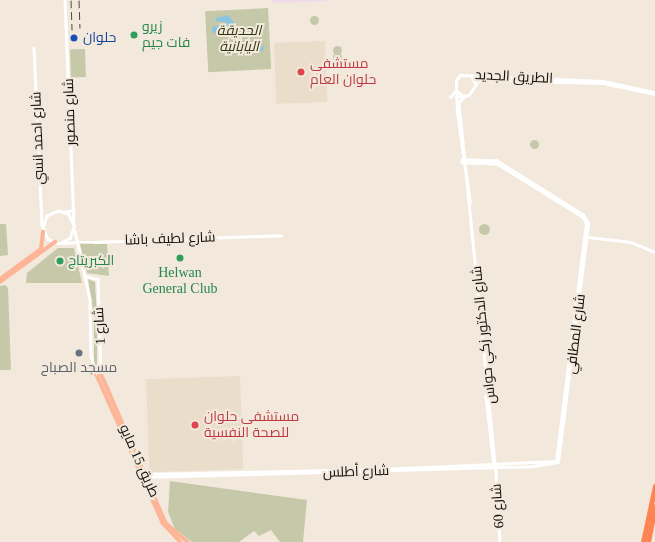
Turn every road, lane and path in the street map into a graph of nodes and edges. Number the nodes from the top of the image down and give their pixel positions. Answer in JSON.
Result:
{"nodes":[{"id":1,"x":65,"y":0,"type":"edge"},
{"id":2,"x":34,"y":48,"type":"dead end"},
{"id":3,"x":467,"y":74,"type":"junction"},
{"id":4,"x":476,"y":84,"type":"junction"},
{"id":5,"x":456,"y":90,"type":"junction"},
{"id":6,"x":655,"y":93,"type":"edge"},
{"id":7,"x":465,"y":96,"type":"junction"},
{"id":8,"x":450,"y":97,"type":"dead end"},
{"id":9,"x":456,"y":97,"type":"junction"},
{"id":10,"x":464,"y":162,"type":"junction"},
{"id":11,"x":74,"y":210,"type":"junction"},
{"id":12,"x":62,"y":212,"type":"junction"},
{"id":13,"x":583,"y":216,"type":"junction"},
{"id":14,"x":74,"y":226,"type":"junction"},
{"id":15,"x":43,"y":229,"type":"junction"},
{"id":16,"x":281,"y":235,"type":"dead end"},
{"id":17,"x":588,"y":237,"type":"junction"},
{"id":18,"x":77,"y":242,"type":"junction"},
{"id":19,"x":57,"y":243,"type":"junction"},
{"id":20,"x":655,"y":252,"type":"edge"},
{"id":21,"x":84,"y":276,"type":"junction"},
{"id":22,"x":0,"y":280,"type":"edge"},
{"id":23,"x":101,"y":373,"type":"junction"},
{"id":24,"x":96,"y":374,"type":"junction"},
{"id":25,"x":490,"y":396,"type":"junction"},
{"id":26,"x":560,"y":454,"type":"junction"},
{"id":27,"x":496,"y":467,"type":"junction"},
{"id":28,"x":144,"y":476,"type":"junction"},
{"id":29,"x":655,"y":486,"type":"edge"},
{"id":30,"x":655,"y":507,"type":"edge"},
{"id":31,"x":177,"y":538,"type":"junction"},
{"id":32,"x":180,"y":542,"type":"edge"},
{"id":33,"x":188,"y":542,"type":"edge"},
{"id":34,"x":500,"y":542,"type":"edge"},
{"id":35,"x":642,"y":542,"type":"edge"},
{"id":36,"x":648,"y":542,"type":"edge"}],
"edges":[{"from":1,"to":11,"type":"street","name":"شارع منصور"},
{"from":2,"to":15,"type":"street","name":"شارع احمد انسي"},
{"from":3,"to":4,"type":"street"},
{"from":3,"to":5,"type":"street","name":"الطريق الجديد"},
{"from":3,"to":6,"type":"street","name":"الطريق الجديد"},
{"from":4,"to":6,"type":"street","name":"الطريق الجديد"},
{"from":4,"to":7,"type":"street","name":"الطريق الجديد"},
{"from":5,"to":7,"type":"street"},
{"from":5,"to":8,"type":"street"},
{"from":5,"to":9,"type":"street","name":"الطريق الجديد"},
{"from":7,"to":9,"type":"street","name":"الطريق الجديد"},
{"from":7,"to":10,"type":"street"},
{"from":9,"to":10,"type":"street"},
{"from":10,"to":13,"type":"street"},
{"from":10,"to":25,"type":"street","name":"شارع الدكتور زكي حواس"},
{"from":11,"to":12,"type":"street"},
{"from":11,"to":14,"type":"street","name":"شارع منصور"},
{"from":12,"to":14,"type":"street"},
{"from":12,"to":15,"type":"street"},
{"from":13,"to":17,"type":"street","name":"شارع المطافي"},
{"from":13,"to":26,"type":"street","name":"شارع المطافي"},
{"from":14,"to":18,"type":"street","name":"شارع منصور"},
{"from":14,"to":19,"type":"street"},
{"from":15,"to":19,"type":"street"},
{"from":15,"to":22,"type":"main road"},
{"from":16,"to":18,"type":"street","name":"شارع لطيف باشا"},
{"from":17,"to":20,"type":"street"},
{"from":17,"to":26,"type":"street","name":"شارع المطافي"},
{"from":18,"to":19,"type":"street","name":"شارع لطيف باشا"},
{"from":18,"to":21,"type":"street","name":"شارع منصور"},
{"from":19,"to":22,"type":"main road"},
{"from":21,"to":23,"type":"street","name":"شارع 1"},
{"from":21,"to":24,"type":"street","name":"شارع منصور"},
{"from":23,"to":24,"type":"main road"},
{"from":23,"to":28,"type":"main road","name":"طريق 15 مايو"},
{"from":24,"to":28,"type":"main road","name":"طريق 15 مايو"},
{"from":25,"to":27,"type":"street","name":"شارع الدكتور زكي حواس"},
{"from":25,"to":27,"type":"street","name":"شارع الدكتور زكي حواس"},
{"from":26,"to":27,"type":"street","name":"شارع أطلس"},
{"from":27,"to":28,"type":"street","name":"شارع أطلس"},
{"from":27,"to":34,"type":"street","name":"شارع 60"},
{"from":28,"to":31,"type":"main road","name":"طريق 15 مايو"},
{"from":29,"to":35,"type":"highway"},
{"from":30,"to":36,"type":"highway"},
{"from":31,"to":32,"type":"main road","name":"طريق 15 مايو"},
{"from":31,"to":33,"type":"main road","name":"طريق 15 مايو"}]}
